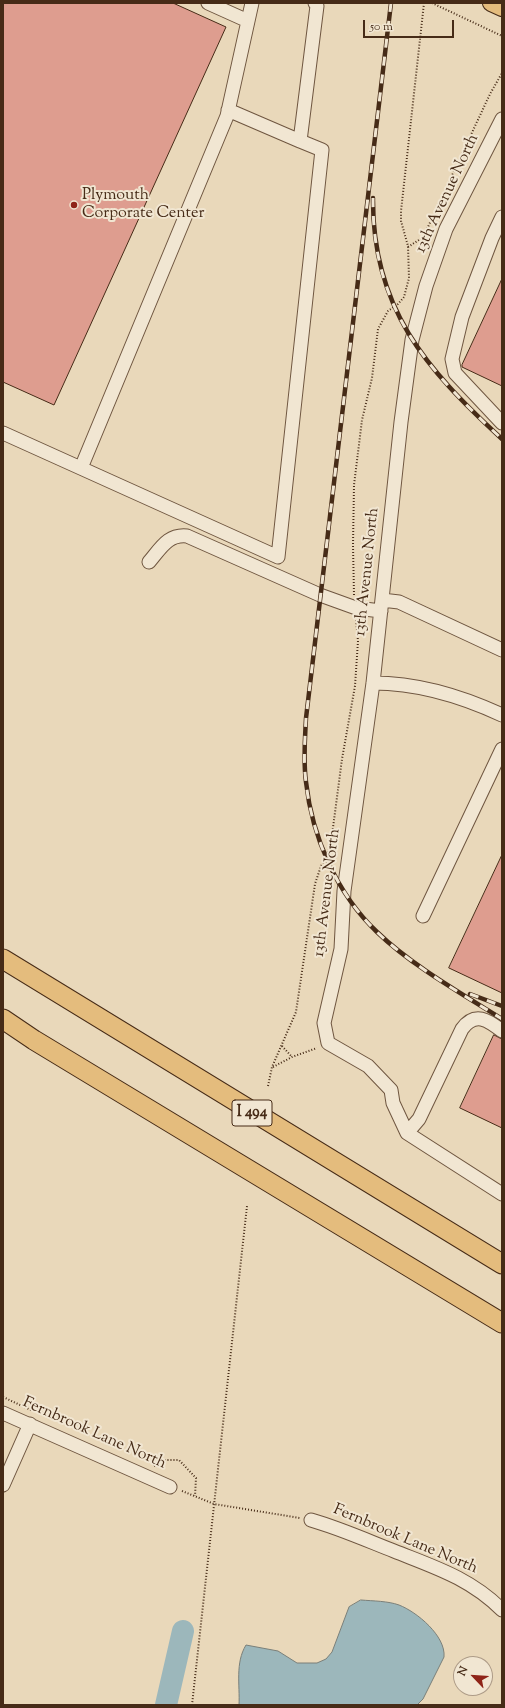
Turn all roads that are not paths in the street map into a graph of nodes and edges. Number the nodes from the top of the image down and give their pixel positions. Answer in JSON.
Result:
{"nodes":[{"id":1,"x":208,"y":3,"type":"edge"},
{"id":2,"x":252,"y":3,"type":"edge"},
{"id":3,"x":315,"y":3,"type":"edge"},
{"id":4,"x":491,"y":3,"type":"edge"},
{"id":5,"x":502,"y":8,"type":"edge"},
{"id":6,"x":248,"y":21,"type":"junction"},
{"id":7,"x":228,"y":110,"type":"junction"},
{"id":8,"x":502,"y":119,"type":"edge"},
{"id":9,"x":497,"y":140,"type":"edge"},
{"id":10,"x":300,"y":141,"type":"junction"},
{"id":11,"x":502,"y":217,"type":"edge"},
{"id":12,"x":502,"y":423,"type":"edge"},
{"id":13,"x":3,"y":433,"type":"edge"},
{"id":14,"x":81,"y":468,"type":"junction"},
{"id":15,"x":149,"y":562,"type":"dead end"},
{"id":16,"x":382,"y":605,"type":"junction"},
{"id":17,"x":502,"y":650,"type":"edge"},
{"id":18,"x":373,"y":683,"type":"junction"},
{"id":19,"x":502,"y":715,"type":"edge"},
{"id":20,"x":502,"y":749,"type":"edge"},
{"id":21,"x":498,"y":769,"type":"edge"},
{"id":22,"x":423,"y":916,"type":"dead end"},
{"id":23,"x":3,"y":959,"type":"edge"},
{"id":24,"x":3,"y":1020,"type":"edge"},
{"id":25,"x":502,"y":1031,"type":"edge"},
{"id":26,"x":407,"y":1133,"type":"junction"},
{"id":27,"x":502,"y":1194,"type":"edge"},
{"id":28,"x":502,"y":1264,"type":"edge"},
{"id":29,"x":502,"y":1323,"type":"edge"},
{"id":30,"x":3,"y":1412,"type":"edge"},
{"id":31,"x":30,"y":1424,"type":"junction"},
{"id":32,"x":3,"y":1485,"type":"edge"},
{"id":33,"x":170,"y":1487,"type":"road end"},
{"id":34,"x":311,"y":1520,"type":"road end"},
{"id":35,"x":502,"y":1610,"type":"edge"}],
"edges":[{"from":1,"to":6,"type":"street"},
{"from":2,"to":6,"type":"street"},
{"from":3,"to":10,"type":"street"},
{"from":4,"to":5,"type":"main road"},
{"from":6,"to":7,"type":"street"},
{"from":7,"to":10,"type":"street"},
{"from":7,"to":14,"type":"street"},
{"from":8,"to":9,"type":"street","name":"13th Avenue North"},
{"from":9,"to":16,"type":"street","name":"13th Avenue North"},
{"from":10,"to":14,"type":"street"},
{"from":11,"to":12,"type":"street"},
{"from":13,"to":14,"type":"street"},
{"from":15,"to":16,"type":"street"},
{"from":16,"to":17,"type":"street"},
{"from":16,"to":18,"type":"street","name":"13th Avenue North"},
{"from":18,"to":19,"type":"street"},
{"from":18,"to":26,"type":"street","name":"13th Avenue North"},
{"from":20,"to":21,"type":"street"},
{"from":21,"to":22,"type":"street"},
{"from":23,"to":28,"type":"highway","number":"I 494"},
{"from":24,"to":29,"type":"highway"},
{"from":25,"to":26,"type":"street"},
{"from":26,"to":27,"type":"street"},
{"from":30,"to":31,"type":"street","name":"Fernbrook Lane North"},
{"from":31,"to":32,"type":"street"},
{"from":31,"to":33,"type":"street","name":"Fernbrook Lane North"},
{"from":34,"to":35,"type":"street","name":"Fernbrook Lane North"}]}
